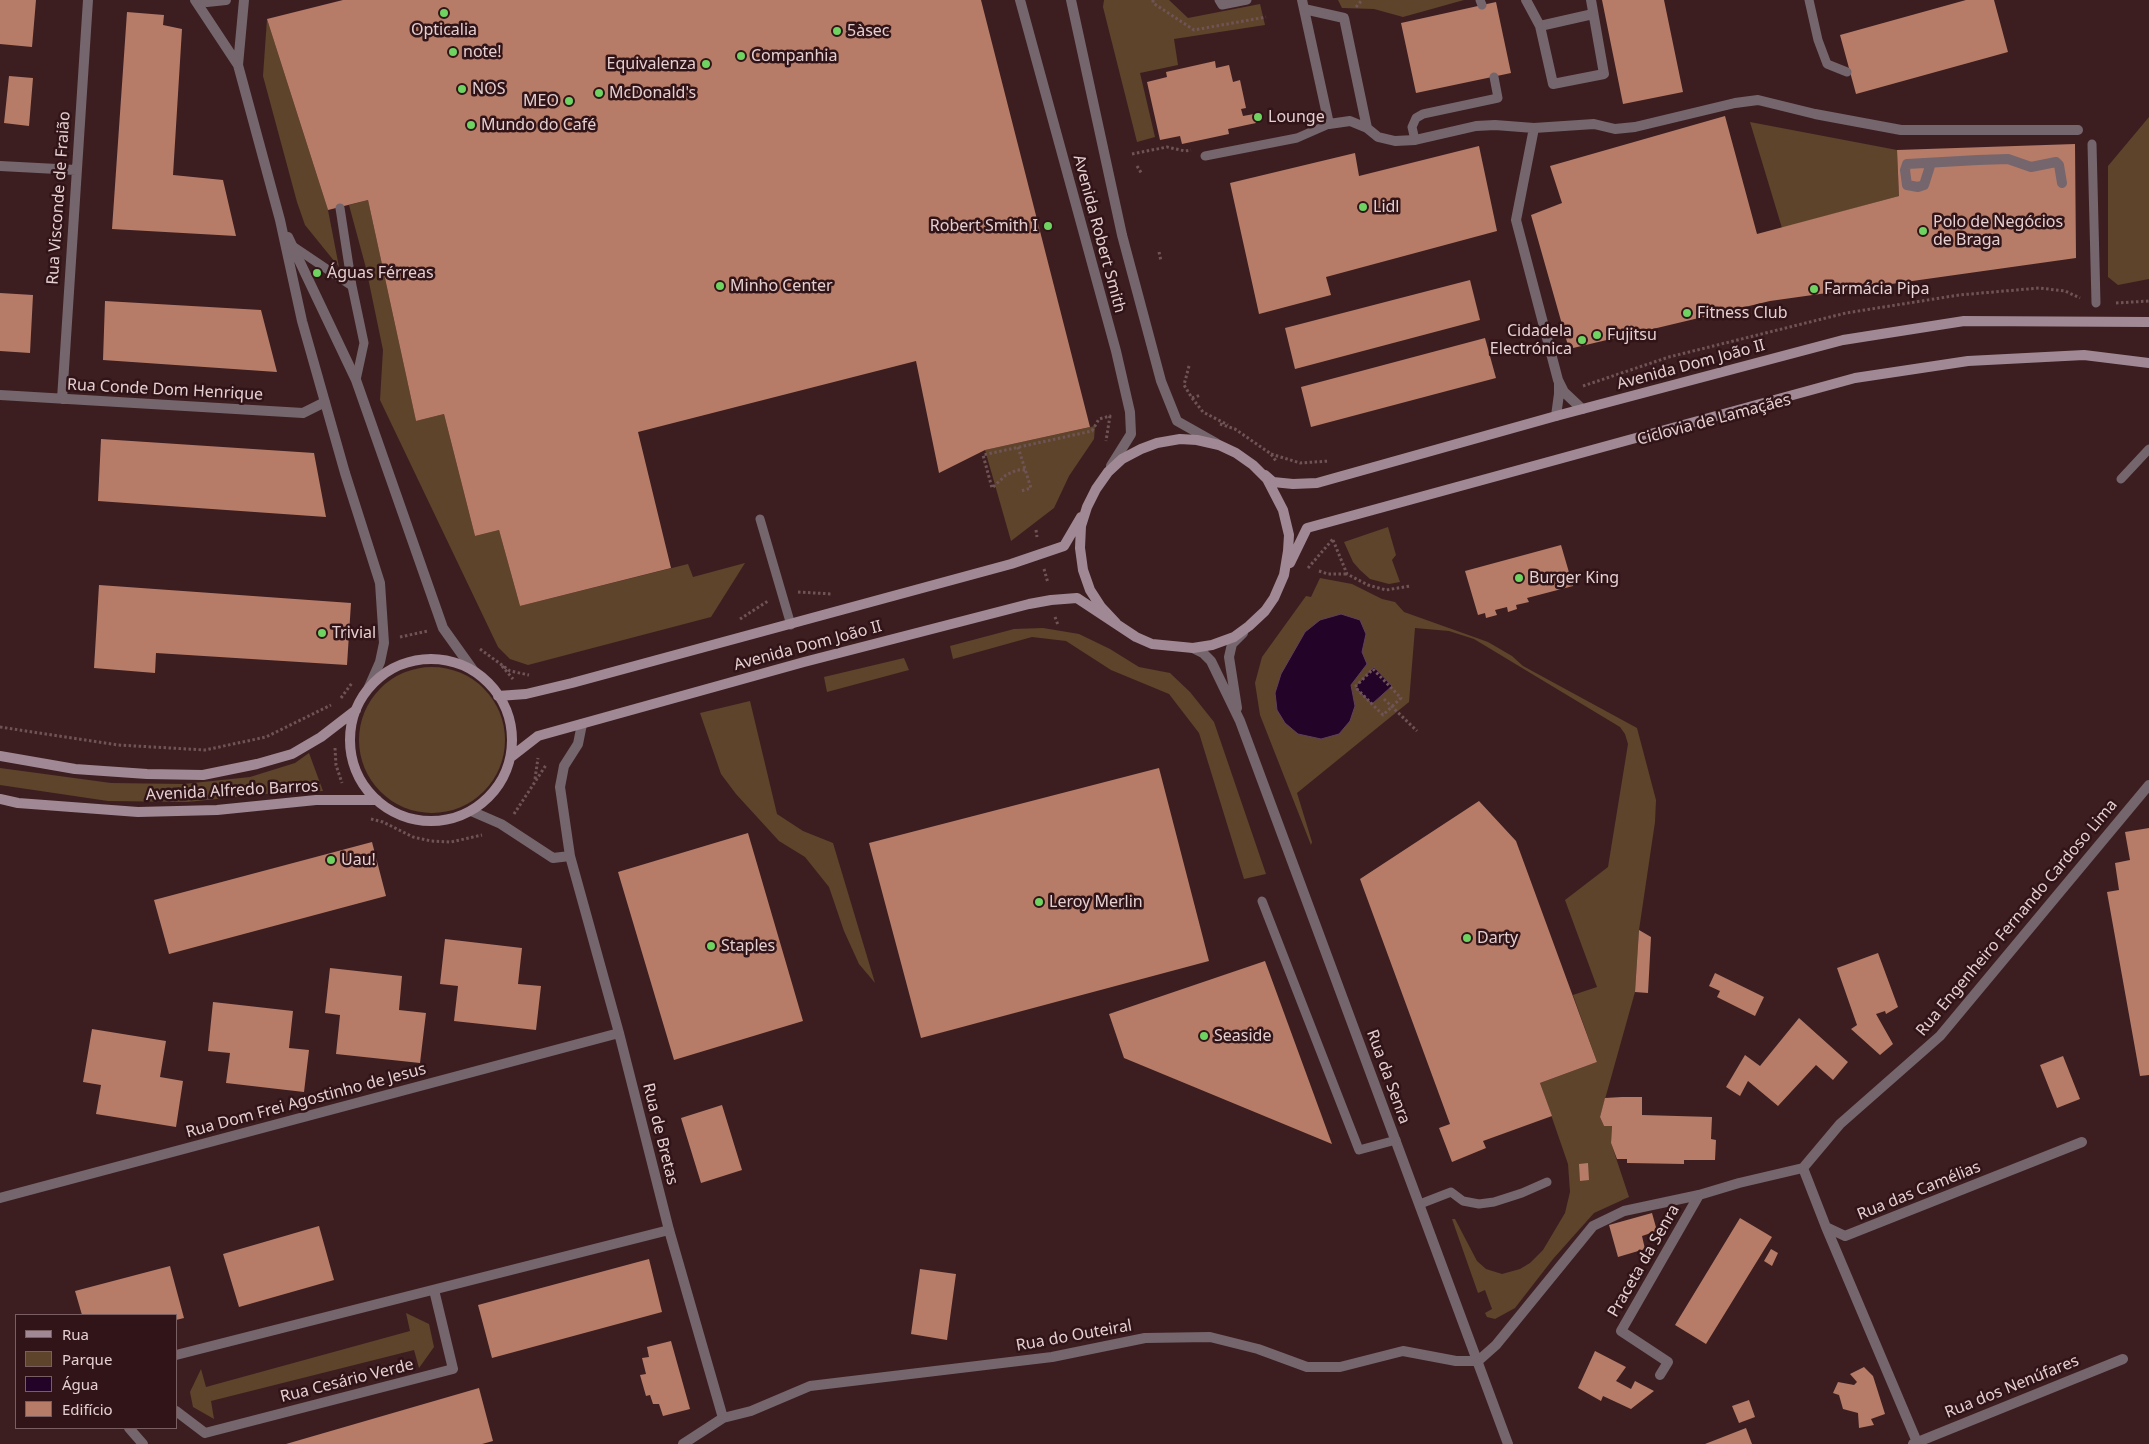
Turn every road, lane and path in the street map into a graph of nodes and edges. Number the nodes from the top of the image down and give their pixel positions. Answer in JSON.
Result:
{"nodes":[{"id":1,"x":88,"y":0,"type":"edge"},
{"id":2,"x":195,"y":0,"type":"edge"},
{"id":3,"x":200,"y":0,"type":"edge"},
{"id":4,"x":226,"y":0,"type":"edge"},
{"id":5,"x":244,"y":0,"type":"edge"},
{"id":6,"x":1020,"y":0,"type":"edge"},
{"id":7,"x":1071,"y":0,"type":"edge"},
{"id":8,"x":1152,"y":0,"type":"edge"},
{"id":9,"x":1219,"y":0,"type":"edge"},
{"id":10,"x":1247,"y":0,"type":"edge"},
{"id":11,"x":1526,"y":0,"type":"edge"},
{"id":12,"x":1591,"y":0,"type":"edge"},
{"id":13,"x":1809,"y":0,"type":"edge"},
{"id":14,"x":1303,"y":4,"type":"edge"},
{"id":15,"x":1594,"y":14,"type":"junction"},
{"id":16,"x":1266,"y":17,"type":"dead end"},
{"id":17,"x":1540,"y":26,"type":"junction"},
{"id":18,"x":238,"y":65,"type":"junction"},
{"id":19,"x":1847,"y":72,"type":"dead end"},
{"id":20,"x":1494,"y":77,"type":"dead end"},
{"id":21,"x":1329,"y":124,"type":"junction"},
{"id":22,"x":1367,"y":128,"type":"junction"},
{"id":23,"x":1534,"y":128,"type":"junction"},
{"id":24,"x":2078,"y":130,"type":"dead end"},
{"id":25,"x":1415,"y":140,"type":"junction"},
{"id":26,"x":2092,"y":144,"type":"dead end"},
{"id":27,"x":1185,"y":151,"type":"dead end"},
{"id":28,"x":1132,"y":154,"type":"dead end"},
{"id":29,"x":1205,"y":156,"type":"dead end"},
{"id":30,"x":1931,"y":163,"type":"dead end"},
{"id":31,"x":0,"y":166,"type":"edge"},
{"id":32,"x":1137,"y":166,"type":"dead end"},
{"id":33,"x":76,"y":170,"type":"junction"},
{"id":34,"x":1142,"y":174,"type":"dead end"},
{"id":35,"x":2062,"y":183,"type":"dead end"},
{"id":36,"x":340,"y":208,"type":"dead end"},
{"id":37,"x":280,"y":220,"type":"junction"},
{"id":38,"x":291,"y":245,"type":"junction"},
{"id":39,"x":1159,"y":252,"type":"dead end"},
{"id":40,"x":1161,"y":261,"type":"dead end"},
{"id":41,"x":352,"y":286,"type":"junction"},
{"id":42,"x":2096,"y":303,"type":"dead end"},
{"id":43,"x":2149,"y":322,"type":"edge"},
{"id":44,"x":2149,"y":363,"type":"edge"},
{"id":45,"x":1188,"y":366,"type":"dead end"},
{"id":46,"x":356,"y":380,"type":"junction"},
{"id":47,"x":1558,"y":380,"type":"junction"},
{"id":48,"x":0,"y":395,"type":"edge"},
{"id":49,"x":1201,"y":395,"type":"dead end"},
{"id":50,"x":1192,"y":398,"type":"junction"},
{"id":51,"x":62,"y":399,"type":"junction"},
{"id":52,"x":325,"y":402,"type":"junction"},
{"id":53,"x":1582,"y":409,"type":"junction"},
{"id":54,"x":1556,"y":416,"type":"junction"},
{"id":55,"x":1219,"y":445,"type":"junction"},
{"id":56,"x":1018,"y":447,"type":"junction"},
{"id":57,"x":1104,"y":449,"type":"dead end"},
{"id":58,"x":2149,"y":449,"type":"edge"},
{"id":59,"x":1311,"y":462,"type":"dead end"},
{"id":60,"x":1253,"y":465,"type":"junction"},
{"id":61,"x":1025,"y":470,"type":"junction"},
{"id":62,"x":1108,"y":472,"type":"junction"},
{"id":63,"x":2121,"y":479,"type":"dead end"},
{"id":64,"x":1022,"y":491,"type":"dead end"},
{"id":65,"x":1086,"y":507,"type":"junction"},
{"id":66,"x":760,"y":519,"type":"dead end"},
{"id":67,"x":1036,"y":530,"type":"dead end"},
{"id":68,"x":1044,"y":535,"type":"dead end"},
{"id":69,"x":1340,"y":537,"type":"dead end"},
{"id":70,"x":1333,"y":540,"type":"junction"},
{"id":71,"x":1044,"y":568,"type":"dead end"},
{"id":72,"x":1307,"y":569,"type":"dead end"},
{"id":73,"x":1319,"y":570,"type":"dead end"},
{"id":74,"x":1347,"y":574,"type":"junction"},
{"id":75,"x":1284,"y":575,"type":"junction"},
{"id":76,"x":1048,"y":583,"type":"dead end"},
{"id":77,"x":1410,"y":586,"type":"dead end"},
{"id":78,"x":1265,"y":610,"type":"junction"},
{"id":79,"x":1055,"y":617,"type":"dead end"},
{"id":80,"x":1116,"y":623,"type":"junction"},
{"id":81,"x":791,"y":625,"type":"junction"},
{"id":82,"x":1058,"y":625,"type":"dead end"},
{"id":83,"x":1194,"y":648,"type":"junction"},
{"id":84,"x":499,"y":663,"type":"dead end"},
{"id":85,"x":473,"y":670,"type":"junction"},
{"id":86,"x":369,"y":687,"type":"junction"},
{"id":87,"x":526,"y":694,"type":"junction"},
{"id":88,"x":498,"y":696,"type":"junction"},
{"id":89,"x":1384,"y":699,"type":"dead end"},
{"id":90,"x":1392,"y":707,"type":"junction"},
{"id":91,"x":356,"y":710,"type":"junction"},
{"id":92,"x":1240,"y":721,"type":"junction"},
{"id":93,"x":340,"y":722,"type":"junction"},
{"id":94,"x":582,"y":724,"type":"junction"},
{"id":95,"x":0,"y":727,"type":"edge"},
{"id":96,"x":1417,"y":731,"type":"dead end"},
{"id":97,"x":538,"y":736,"type":"junction"},
{"id":98,"x":0,"y":756,"type":"edge"},
{"id":99,"x":511,"y":757,"type":"junction"},
{"id":100,"x":548,"y":763,"type":"dead end"},
{"id":101,"x":2149,"y":785,"type":"edge"},
{"id":102,"x":0,"y":798,"type":"edge"},
{"id":103,"x":377,"y":800,"type":"junction"},
{"id":104,"x":358,"y":802,"type":"junction"},
{"id":105,"x":471,"y":811,"type":"junction"},
{"id":106,"x":375,"y":820,"type":"dead end"},
{"id":107,"x":570,"y":856,"type":"junction"},
{"id":108,"x":1262,"y":901,"type":"dead end"},
{"id":109,"x":619,"y":1033,"type":"junction"},
{"id":110,"x":1396,"y":1140,"type":"junction"},
{"id":111,"x":2082,"y":1142,"type":"dead end"},
{"id":112,"x":1803,"y":1168,"type":"junction"},
{"id":113,"x":1547,"y":1182,"type":"dead end"},
{"id":114,"x":1700,"y":1195,"type":"junction"},
{"id":115,"x":0,"y":1198,"type":"edge"},
{"id":116,"x":1420,"y":1204,"type":"junction"},
{"id":117,"x":1826,"y":1227,"type":"junction"},
{"id":118,"x":669,"y":1230,"type":"junction"},
{"id":119,"x":434,"y":1290,"type":"junction"},
{"id":120,"x":178,"y":1354,"type":"edge"},
{"id":121,"x":2123,"y":1359,"type":"dead end"},
{"id":122,"x":1478,"y":1361,"type":"junction"},
{"id":123,"x":1660,"y":1375,"type":"dead end"},
{"id":124,"x":178,"y":1413,"type":"edge"},
{"id":125,"x":723,"y":1418,"type":"junction"},
{"id":126,"x":130,"y":1429,"type":"edge"},
{"id":127,"x":1914,"y":1443,"type":"edge"},
{"id":128,"x":143,"y":1444,"type":"edge"},
{"id":129,"x":683,"y":1444,"type":"edge"},
{"id":130,"x":1508,"y":1444,"type":"edge"}],
"edges":[{"from":1,"to":33,"type":"street","name":"Rua Visconde de Fraião"},
{"from":2,"to":18,"type":"street"},
{"from":3,"to":4,"type":"street"},
{"from":5,"to":18,"type":"street"},
{"from":6,"to":62,"type":"street","name":"Avenida Robert Smith"},
{"from":7,"to":55,"type":"street","name":"Avenida Robert Smith"},
{"from":8,"to":16,"type":"path"},
{"from":9,"to":10,"type":"lane"},
{"from":11,"to":17,"type":"street"},
{"from":12,"to":15,"type":"street"},
{"from":13,"to":19,"type":"lane"},
{"from":14,"to":21,"type":"street"},
{"from":14,"to":22,"type":"street"},
{"from":15,"to":17,"type":"street"},
{"from":15,"to":17,"type":"street"},
{"from":18,"to":37,"type":"street"},
{"from":20,"to":25,"type":"lane"},
{"from":21,"to":22,"type":"street"},
{"from":21,"to":29,"type":"lane"},
{"from":22,"to":25,"type":"street"},
{"from":23,"to":24,"type":"street"},
{"from":23,"to":25,"type":"street"},
{"from":23,"to":47,"type":"street"},
{"from":26,"to":42,"type":"lane"},
{"from":27,"to":28,"type":"path"},
{"from":30,"to":35,"type":"street"},
{"from":31,"to":33,"type":"street"},
{"from":32,"to":34,"type":"path"},
{"from":33,"to":51,"type":"street","name":"Rua Visconde de Fraião"},
{"from":36,"to":41,"type":"lane"},
{"from":37,"to":38,"type":"street"},
{"from":37,"to":52,"type":"street"},
{"from":38,"to":41,"type":"lane"},
{"from":38,"to":46,"type":"street"},
{"from":39,"to":40,"type":"path"},
{"from":41,"to":46,"type":"lane"},
{"from":43,"to":53,"type":"main road","name":"Avenida Dom João II"},
{"from":44,"to":75,"type":"main road"},
{"from":45,"to":50,"type":"path"},
{"from":46,"to":85,"type":"street"},
{"from":47,"to":53,"type":"street"},
{"from":47,"to":54,"type":"street"},
{"from":48,"to":51,"type":"street","name":"Rua Conde Dom Henrique"},
{"from":49,"to":50,"type":"path"},
{"from":50,"to":59,"type":"path"},
{"from":51,"to":52,"type":"street","name":"Rua Conde Dom Henrique"},
{"from":52,"to":86,"type":"street"},
{"from":53,"to":54,"type":"main road","name":"Avenida Dom João II"},
{"from":54,"to":60,"type":"main road","name":"Avenida Dom João II"},
{"from":55,"to":60,"type":"main road","name":"Avenida Dom João II"},
{"from":55,"to":62,"type":"main road","name":"Avenida Dom João II"},
{"from":56,"to":57,"type":"path"},
{"from":56,"to":61,"type":"path"},
{"from":56,"to":61,"type":"path"},
{"from":58,"to":63,"type":"lane"},
{"from":60,"to":75,"type":"main road"},
{"from":61,"to":64,"type":"path"},
{"from":62,"to":65,"type":"main road","name":"Avenida Dom João II"},
{"from":65,"to":80,"type":"main road"},
{"from":65,"to":81,"type":"main road","name":"Avenida Dom João II"},
{"from":66,"to":81,"type":"lane"},
{"from":67,"to":68,"type":"path"},
{"from":69,"to":70,"type":"path"},
{"from":70,"to":72,"type":"path"},
{"from":70,"to":74,"type":"path"},
{"from":71,"to":76,"type":"path"},
{"from":73,"to":74,"type":"path"},
{"from":74,"to":77,"type":"path"},
{"from":75,"to":78,"type":"main road","name":"Avenida Dom João II"},
{"from":78,"to":83,"type":"main road","name":"Avenida Dom João II"},
{"from":78,"to":92,"type":"street","name":"Rua da Senra"},
{"from":79,"to":82,"type":"path"},
{"from":80,"to":83,"type":"main road","name":"Avenida Dom João II"},
{"from":80,"to":94,"type":"main road","name":"Avenida Dom João II"},
{"from":81,"to":87,"type":"main road","name":"Avenida Dom João II"},
{"from":83,"to":92,"type":"street","name":"Rua da Senra"},
{"from":84,"to":87,"type":"path"},
{"from":85,"to":86,"type":"main road","name":"Avenida Dom João II"},
{"from":85,"to":88,"type":"main road","name":"Avenida Dom João II"},
{"from":86,"to":91,"type":"main road","name":"Avenida Dom João II"},
{"from":87,"to":88,"type":"main road","name":"Avenida Dom João II"},
{"from":88,"to":99,"type":"main road","name":"Avenida Dom João II"},
{"from":89,"to":90,"type":"path"},
{"from":90,"to":90,"type":"path"},
{"from":90,"to":96,"type":"path"},
{"from":91,"to":93,"type":"main road","name":"Avenida Alfredo Barros"},
{"from":91,"to":103,"type":"main road","name":"Avenida Dom João II"},
{"from":92,"to":110,"type":"street","name":"Rua da Senra"},
{"from":93,"to":95,"type":"path"},
{"from":93,"to":98,"type":"main road","name":"Avenida Alfredo Barros"},
{"from":93,"to":104,"type":"path"},
{"from":94,"to":97,"type":"main road","name":"Avenida Dom João II"},
{"from":94,"to":107,"type":"street","name":"Rua de Bretas"},
{"from":97,"to":99,"type":"main road","name":"Avenida Dom João II"},
{"from":97,"to":100,"type":"path"},
{"from":99,"to":105,"type":"main road","name":"Avenida Dom João II"},
{"from":101,"to":112,"type":"street","name":"Rua Engenheiro Fernando Cardoso Lima"},
{"from":102,"to":104,"type":"main road","name":"Avenida Alfredo Barros"},
{"from":103,"to":104,"type":"main road","name":"Avenida Alfredo Barros"},
{"from":103,"to":105,"type":"main road","name":"Avenida Dom João II"},
{"from":104,"to":106,"type":"path"},
{"from":105,"to":107,"type":"street"},
{"from":107,"to":109,"type":"street","name":"Rua de Bretas"},
{"from":108,"to":110,"type":"lane"},
{"from":109,"to":115,"type":"street","name":"Rua Dom Frei Agostinho de Jesus"},
{"from":109,"to":118,"type":"street","name":"Rua de Bretas"},
{"from":110,"to":116,"type":"street","name":"Rua da Senra"},
{"from":111,"to":117,"type":"street","name":"Rua das Camélias"},
{"from":112,"to":114,"type":"street"},
{"from":112,"to":117,"type":"street"},
{"from":113,"to":116,"type":"lane"},
{"from":114,"to":122,"type":"street"},
{"from":114,"to":123,"type":"street","name":"Praceta da Senra"},
{"from":116,"to":122,"type":"street","name":"Rua da Senra"},
{"from":117,"to":127,"type":"street"},
{"from":118,"to":119,"type":"street"},
{"from":118,"to":125,"type":"street","name":"Rua de Bretas"},
{"from":119,"to":120,"type":"street"},
{"from":119,"to":124,"type":"street","name":"Rua Cesário Verde"},
{"from":121,"to":127,"type":"street","name":"Rua dos Nenúfares"},
{"from":122,"to":125,"type":"street","name":"Rua do Outeiral"},
{"from":122,"to":130,"type":"street","name":"Rua da Senra"},
{"from":125,"to":129,"type":"street","name":"Rua do Outeiral"},
{"from":126,"to":128,"type":"street"}]}
